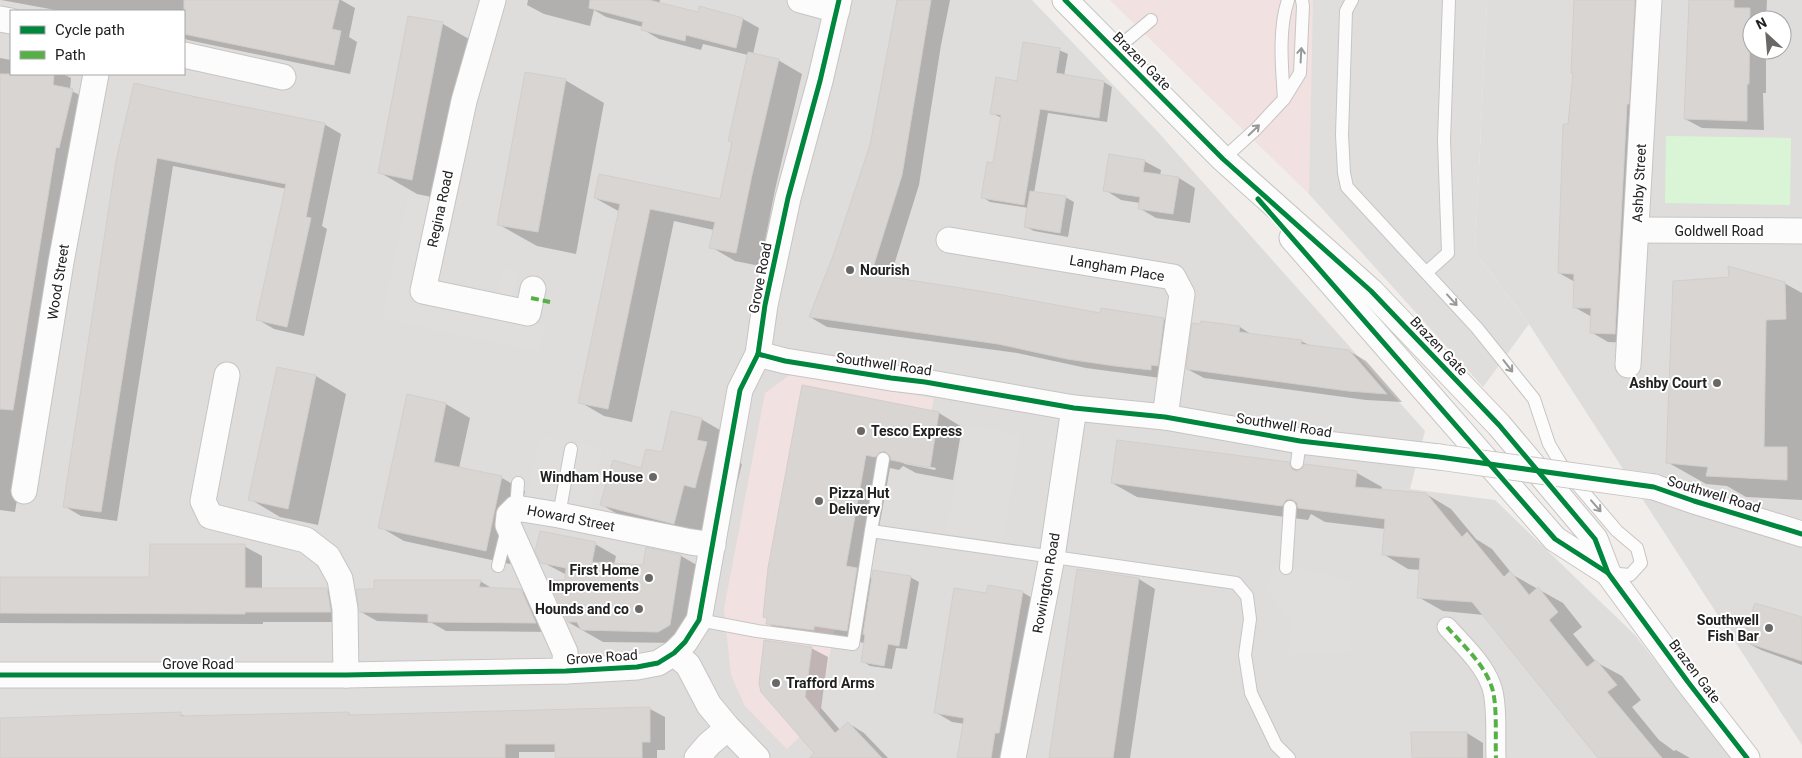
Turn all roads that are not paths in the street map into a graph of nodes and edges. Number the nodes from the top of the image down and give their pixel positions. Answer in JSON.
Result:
{"nodes":[{"id":1,"x":493,"y":0,"type":"edge"},
{"id":2,"x":800,"y":0,"type":"edge"},
{"id":3,"x":1065,"y":0,"type":"edge"},
{"id":4,"x":1288,"y":0,"type":"edge"},
{"id":5,"x":1302,"y":0,"type":"edge"},
{"id":6,"x":1352,"y":0,"type":"edge"},
{"id":7,"x":1449,"y":0,"type":"edge"},
{"id":8,"x":1649,"y":0,"type":"edge"},
{"id":9,"x":838,"y":5,"type":"edge"},
{"id":10,"x":1151,"y":20,"type":"dead end"},
{"id":11,"x":1115,"y":50,"type":"junction"},
{"id":12,"x":185,"y":56,"type":"edge"},
{"id":13,"x":96,"y":75,"type":"edge"},
{"id":14,"x":283,"y":77,"type":"dead end"},
{"id":15,"x":1284,"y":99,"type":"junction"},
{"id":16,"x":1224,"y":159,"type":"junction"},
{"id":17,"x":1637,"y":230,"type":"junction"},
{"id":18,"x":1802,"y":231,"type":"edge"},
{"id":19,"x":949,"y":240,"type":"dead end"},
{"id":20,"x":1426,"y":272,"type":"junction"},
{"id":21,"x":533,"y":289,"type":"dead end"},
{"id":22,"x":758,"y":354,"type":"junction"},
{"id":23,"x":1628,"y":365,"type":"dead end"},
{"id":24,"x":226,"y":375,"type":"dead end"},
{"id":25,"x":1074,"y":408,"type":"junction"},
{"id":26,"x":1165,"y":417,"type":"junction"},
{"id":27,"x":571,"y":449,"type":"dead end"},
{"id":28,"x":883,"y":459,"type":"dead end"},
{"id":29,"x":518,"y":483,"type":"dead end"},
{"id":30,"x":24,"y":491,"type":"dead end"},
{"id":31,"x":1290,"y":507,"type":"dead end"},
{"id":32,"x":559,"y":515,"type":"junction"},
{"id":33,"x":512,"y":516,"type":"junction"},
{"id":34,"x":871,"y":532,"type":"junction"},
{"id":35,"x":1802,"y":534,"type":"edge"},
{"id":36,"x":713,"y":545,"type":"junction"},
{"id":37,"x":1052,"y":557,"type":"junction"},
{"id":38,"x":498,"y":566,"type":"dead end"},
{"id":39,"x":1286,"y":568,"type":"dead end"},
{"id":40,"x":1608,"y":573,"type":"junction"},
{"id":41,"x":699,"y":620,"type":"junction"},
{"id":42,"x":1447,"y":627,"type":"dead end"},
{"id":43,"x":674,"y":653,"type":"junction"},
{"id":44,"x":566,"y":671,"type":"junction"},
{"id":45,"x":0,"y":675,"type":"edge"},
{"id":46,"x":346,"y":675,"type":"junction"},
{"id":47,"x":728,"y":728,"type":"junction"},
{"id":48,"x":696,"y":758,"type":"edge"},
{"id":49,"x":757,"y":758,"type":"edge"},
{"id":50,"x":1014,"y":758,"type":"edge"},
{"id":51,"x":1289,"y":758,"type":"edge"},
{"id":52,"x":1496,"y":758,"type":"edge"},
{"id":53,"x":1748,"y":758,"type":"edge"}],
"edges":[{"from":1,"to":21,"type":"street","name":"Regina Road"},
{"from":2,"to":9,"type":"street"},
{"from":3,"to":11,"type":"street","name":"Brazen Gate"},
{"from":4,"to":15,"type":"lane"},
{"from":15,"to":5,"type":"lane","one_way":true},
{"from":6,"to":20,"type":"lane"},
{"from":7,"to":20,"type":"lane"},
{"from":8,"to":17,"type":"street","name":"Ashby Street"},
{"from":9,"to":22,"type":"street","name":"Grove Road"},
{"from":10,"to":11,"type":"lane"},
{"from":11,"to":16,"type":"street","name":"Brazen Gate"},
{"from":12,"to":14,"type":"street"},
{"from":13,"to":30,"type":"street","name":"Wood Street"},
{"from":16,"to":15,"type":"lane","one_way":true},
{"from":16,"to":40,"type":"street","name":"Brazen Gate"},
{"from":16,"to":40,"type":"street","name":"Brazen Gate"},
{"from":17,"to":18,"type":"street","name":"Goldwell Road"},
{"from":17,"to":23,"type":"street","name":"Ashby Street"},
{"from":19,"to":26,"type":"street","name":"Langham Place"},
{"from":20,"to":40,"type":"lane","one_way":true},
{"from":22,"to":25,"type":"street","name":"Southwell Road"},
{"from":22,"to":36,"type":"street","name":"Grove Road"},
{"from":24,"to":46,"type":"street"},
{"from":25,"to":26,"type":"street","name":"Southwell Road"},
{"from":25,"to":37,"type":"street","name":"Rowington Road"},
{"from":26,"to":35,"type":"street","name":"Southwell Road","bridge":true},
{"from":27,"to":32,"type":"lane"},
{"from":28,"to":34,"type":"lane"},
{"from":29,"to":33,"type":"lane"},
{"from":31,"to":39,"type":"lane"},
{"from":32,"to":33,"type":"street","name":"Howard Street"},
{"from":32,"to":36,"type":"street","name":"Howard Street"},
{"from":33,"to":38,"type":"lane"},
{"from":33,"to":44,"type":"street","name":"Howard Street"},
{"from":34,"to":37,"type":"lane"},
{"from":34,"to":41,"type":"lane"},
{"from":36,"to":41,"type":"street","name":"Grove Road"},
{"from":37,"to":50,"type":"street","name":"Rowington Road"},
{"from":37,"to":51,"type":"lane"},
{"from":40,"to":53,"type":"street","name":"Brazen Gate"},
{"from":41,"to":43,"type":"street","name":"Grove Road"},
{"from":42,"to":52,"type":"street"},
{"from":43,"to":44,"type":"street","name":"Grove Road"},
{"from":43,"to":47,"type":"street"},
{"from":44,"to":46,"type":"street","name":"Grove Road"},
{"from":45,"to":46,"type":"street","name":"Grove Road"},
{"from":47,"to":48,"type":"street"},
{"from":47,"to":49,"type":"street"}]}
